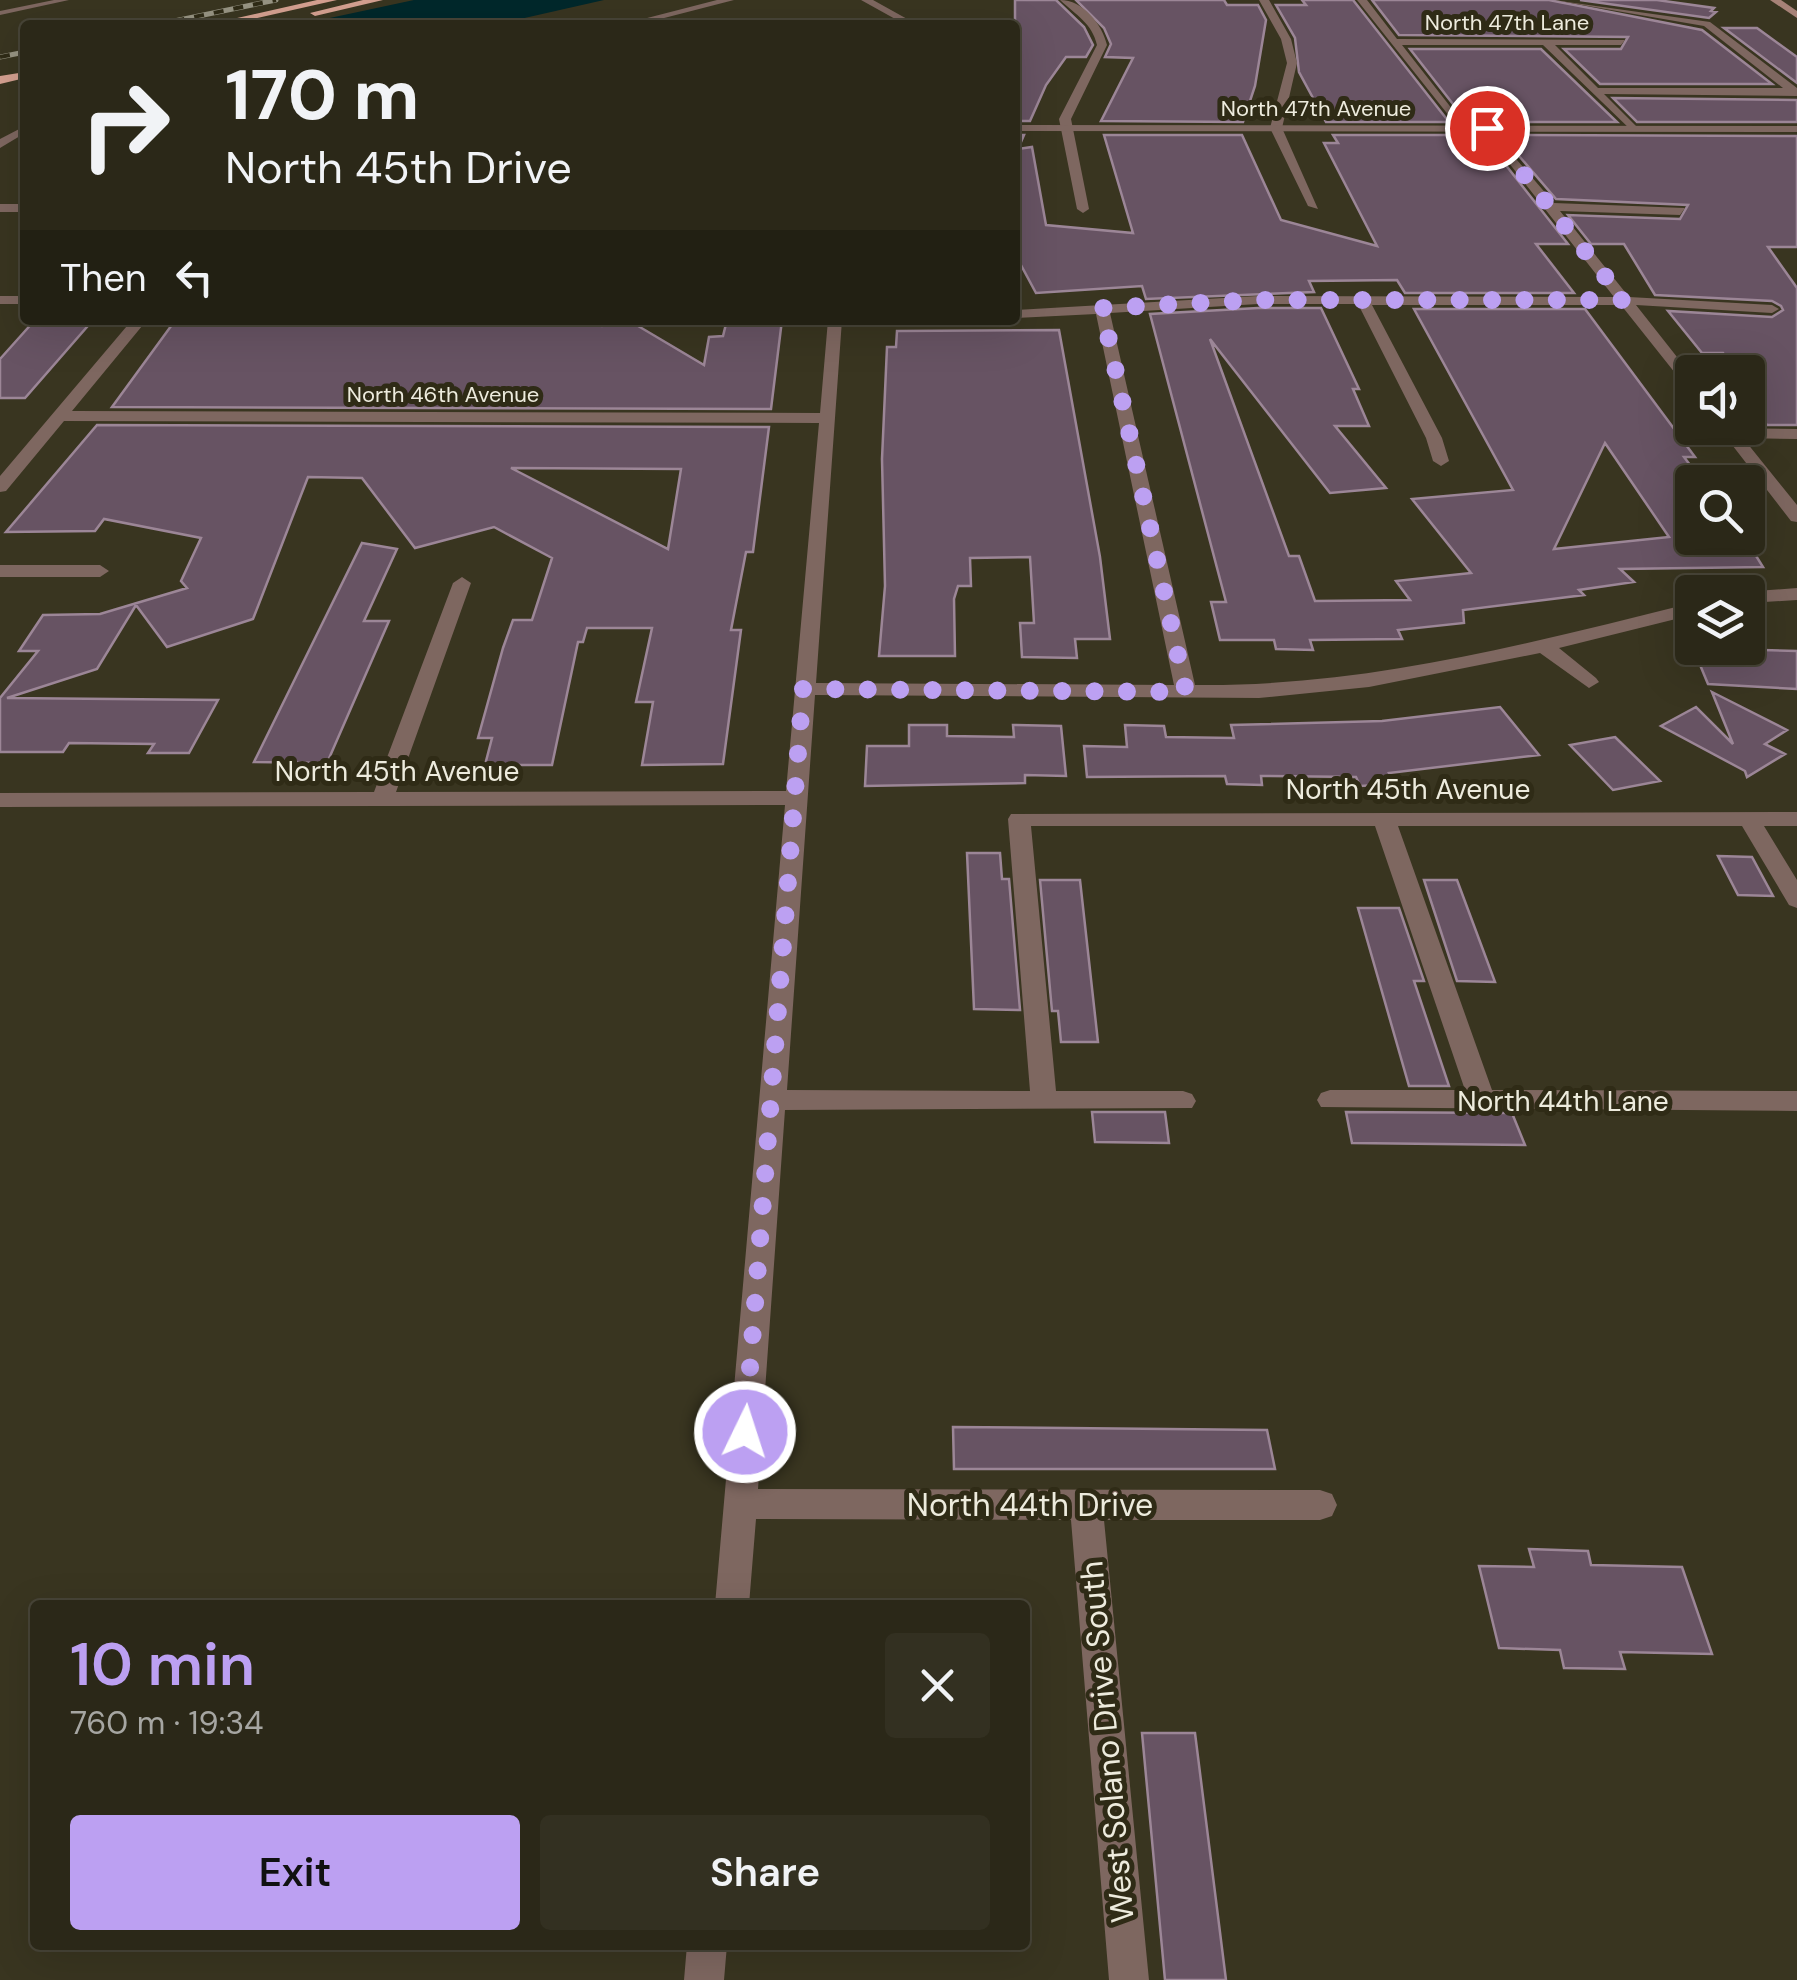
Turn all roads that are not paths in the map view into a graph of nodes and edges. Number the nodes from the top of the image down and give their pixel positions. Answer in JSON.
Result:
{"nodes":[{"id":1,"x":65,"y":0,"type":"edge"},
{"id":2,"x":332,"y":0,"type":"edge"},
{"id":3,"x":378,"y":0,"type":"edge"},
{"id":4,"x":729,"y":0,"type":"edge"},
{"id":5,"x":866,"y":0,"type":"edge"},
{"id":6,"x":1064,"y":0,"type":"edge"},
{"id":7,"x":1264,"y":0,"type":"edge"},
{"id":8,"x":1362,"y":0,"type":"edge"},
{"id":9,"x":1558,"y":0,"type":"edge"},
{"id":10,"x":1779,"y":3,"type":"edge"},
{"id":11,"x":1797,"y":5,"type":"edge"},
{"id":12,"x":0,"y":13,"type":"edge"},
{"id":13,"x":1797,"y":15,"type":"edge"},
{"id":14,"x":664,"y":16,"type":"junction"},
{"id":15,"x":235,"y":20,"type":"edge"},
{"id":16,"x":284,"y":20,"type":"edge"},
{"id":17,"x":647,"y":20,"type":"edge"},
{"id":18,"x":677,"y":20,"type":"edge"},
{"id":19,"x":904,"y":20,"type":"edge"},
{"id":20,"x":1394,"y":42,"type":"junction"},
{"id":21,"x":1546,"y":42,"type":"junction"},
{"id":22,"x":1621,"y":42,"type":"dead end"},
{"id":23,"x":1596,"y":91,"type":"junction"},
{"id":24,"x":1796,"y":92,"type":"edge"},
{"id":25,"x":1020,"y":128,"type":"edge"},
{"id":26,"x":1066,"y":128,"type":"junction"},
{"id":27,"x":1276,"y":128,"type":"junction"},
{"id":28,"x":1461,"y":128,"type":"junction"},
{"id":29,"x":1487,"y":128,"type":"junction"},
{"id":30,"x":1632,"y":128,"type":"junction"},
{"id":31,"x":1797,"y":128,"type":"edge"},
{"id":32,"x":1314,"y":206,"type":"dead end"},
{"id":33,"x":1083,"y":208,"type":"dead end"},
{"id":34,"x":1550,"y":208,"type":"junction"},
{"id":35,"x":1680,"y":211,"type":"dead end"},
{"id":36,"x":1624,"y":300,"type":"junction"},
{"id":37,"x":1363,"y":301,"type":"junction"},
{"id":38,"x":1102,"y":308,"type":"junction"},
{"id":39,"x":1772,"y":309,"type":"dead end"},
{"id":40,"x":1020,"y":314,"type":"edge"},
{"id":41,"x":136,"y":325,"type":"edge"},
{"id":42,"x":835,"y":325,"type":"edge"},
{"id":43,"x":1675,"y":364,"type":"edge"},
{"id":44,"x":60,"y":416,"type":"junction"},
{"id":45,"x":827,"y":418,"type":"junction"},
{"id":46,"x":1765,"y":432,"type":"edge"},
{"id":47,"x":1797,"y":434,"type":"edge"},
{"id":48,"x":1741,"y":445,"type":"edge"},
{"id":49,"x":1441,"y":461,"type":"dead end"},
{"id":50,"x":0,"y":487,"type":"edge"},
{"id":51,"x":1797,"y":518,"type":"edge"},
{"id":52,"x":0,"y":571,"type":"edge"},
{"id":53,"x":100,"y":571,"type":"dead end"},
{"id":54,"x":462,"y":583,"type":"dead end"},
{"id":55,"x":1797,"y":594,"type":"edge"},
{"id":56,"x":1765,"y":595,"type":"edge"},
{"id":57,"x":1675,"y":613,"type":"edge"},
{"id":58,"x":1544,"y":646,"type":"junction"},
{"id":59,"x":1589,"y":682,"type":"dead end"},
{"id":60,"x":803,"y":689,"type":"junction"},
{"id":61,"x":1186,"y":692,"type":"junction"},
{"id":62,"x":794,"y":798,"type":"junction"},
{"id":63,"x":0,"y":800,"type":"edge"},
{"id":64,"x":380,"y":802,"type":"junction"},
{"id":65,"x":1384,"y":819,"type":"junction"},
{"id":66,"x":1749,"y":819,"type":"junction"},
{"id":67,"x":1797,"y":819,"type":"edge"},
{"id":68,"x":1797,"y":900,"type":"edge"},
{"id":69,"x":771,"y":1100,"type":"junction"},
{"id":70,"x":1044,"y":1100,"type":"junction"},
{"id":71,"x":1330,"y":1100,"type":"dead end"},
{"id":72,"x":1183,"y":1101,"type":"dead end"},
{"id":73,"x":1482,"y":1101,"type":"junction"},
{"id":74,"x":1797,"y":1101,"type":"edge"},
{"id":75,"x":739,"y":1504,"type":"junction"},
{"id":76,"x":1086,"y":1504,"type":"junction"},
{"id":77,"x":1320,"y":1505,"type":"dead end"},
{"id":78,"x":732,"y":1600,"type":"edge"},
{"id":79,"x":706,"y":1950,"type":"edge"},
{"id":80,"x":704,"y":1980,"type":"edge"},
{"id":81,"x":1128,"y":1980,"type":"edge"}],
"edges":[{"from":1,"to":12,"type":"lane"},
{"from":2,"to":15,"type":"highway"},
{"from":3,"to":16,"type":"highway"},
{"from":4,"to":14,"type":"street"},
{"from":5,"to":19,"type":"street"},
{"from":6,"to":26,"type":"street"},
{"from":7,"to":27,"type":"street"},
{"from":8,"to":20,"type":"street"},
{"from":9,"to":24,"type":"street"},
{"from":10,"to":11,"type":"street"},
{"from":10,"to":13,"type":"main road"},
{"from":14,"to":17,"type":"street"},
{"from":14,"to":18,"type":"street"},
{"from":20,"to":21,"type":"street","name":"North 47th Lane"},
{"from":20,"to":28,"type":"street"},
{"from":21,"to":22,"type":"street","name":"North 47th Lane"},
{"from":21,"to":23,"type":"street"},
{"from":23,"to":24,"type":"street"},
{"from":23,"to":30,"type":"street"},
{"from":25,"to":26,"type":"street","name":"North 47th Avenue"},
{"from":26,"to":27,"type":"street","name":"North 47th Avenue"},
{"from":26,"to":33,"type":"street"},
{"from":27,"to":28,"type":"street","name":"North 47th Avenue"},
{"from":27,"to":32,"type":"street"},
{"from":28,"to":29,"type":"street","name":"North 47th Avenue"},
{"from":29,"to":30,"type":"street","name":"North 47th Avenue"},
{"from":29,"to":34,"type":"street"},
{"from":30,"to":31,"type":"street","name":"North 47th Avenue"},
{"from":34,"to":35,"type":"street"},
{"from":34,"to":36,"type":"street"},
{"from":36,"to":37,"type":"street"},
{"from":36,"to":39,"type":"street"},
{"from":36,"to":43,"type":"street"},
{"from":37,"to":38,"type":"street"},
{"from":37,"to":49,"type":"street"},
{"from":38,"to":40,"type":"street"},
{"from":38,"to":61,"type":"street"},
{"from":41,"to":44,"type":"street"},
{"from":42,"to":45,"type":"street"},
{"from":44,"to":45,"type":"street","name":"North 46th Avenue"},
{"from":44,"to":50,"type":"street"},
{"from":45,"to":60,"type":"street"},
{"from":46,"to":47,"type":"street"},
{"from":48,"to":51,"type":"street"},
{"from":52,"to":53,"type":"street"},
{"from":54,"to":64,"type":"street"},
{"from":55,"to":56,"type":"street"},
{"from":57,"to":58,"type":"street"},
{"from":58,"to":59,"type":"street"},
{"from":58,"to":61,"type":"street"},
{"from":60,"to":61,"type":"street"},
{"from":60,"to":62,"type":"street"},
{"from":62,"to":64,"type":"street","name":"North 45th Avenue"},
{"from":62,"to":69,"type":"street"},
{"from":63,"to":64,"type":"street","name":"North 45th Avenue"},
{"from":65,"to":66,"type":"street","name":"North 45th Avenue"},
{"from":65,"to":70,"type":"street","name":"North 45th Avenue"},
{"from":65,"to":73,"type":"street"},
{"from":66,"to":67,"type":"street","name":"North 45th Avenue"},
{"from":66,"to":68,"type":"street"},
{"from":69,"to":70,"type":"street"},
{"from":69,"to":75,"type":"street"},
{"from":70,"to":72,"type":"street"},
{"from":71,"to":73,"type":"street","name":"North 44th Lane"},
{"from":73,"to":74,"type":"street","name":"North 44th Lane"},
{"from":75,"to":76,"type":"street","name":"North 44th Drive"},
{"from":75,"to":78,"type":"street"},
{"from":76,"to":77,"type":"street","name":"North 44th Drive"},
{"from":76,"to":81,"type":"street","name":"West Solano Drive South"},
{"from":79,"to":80,"type":"street"}]}
